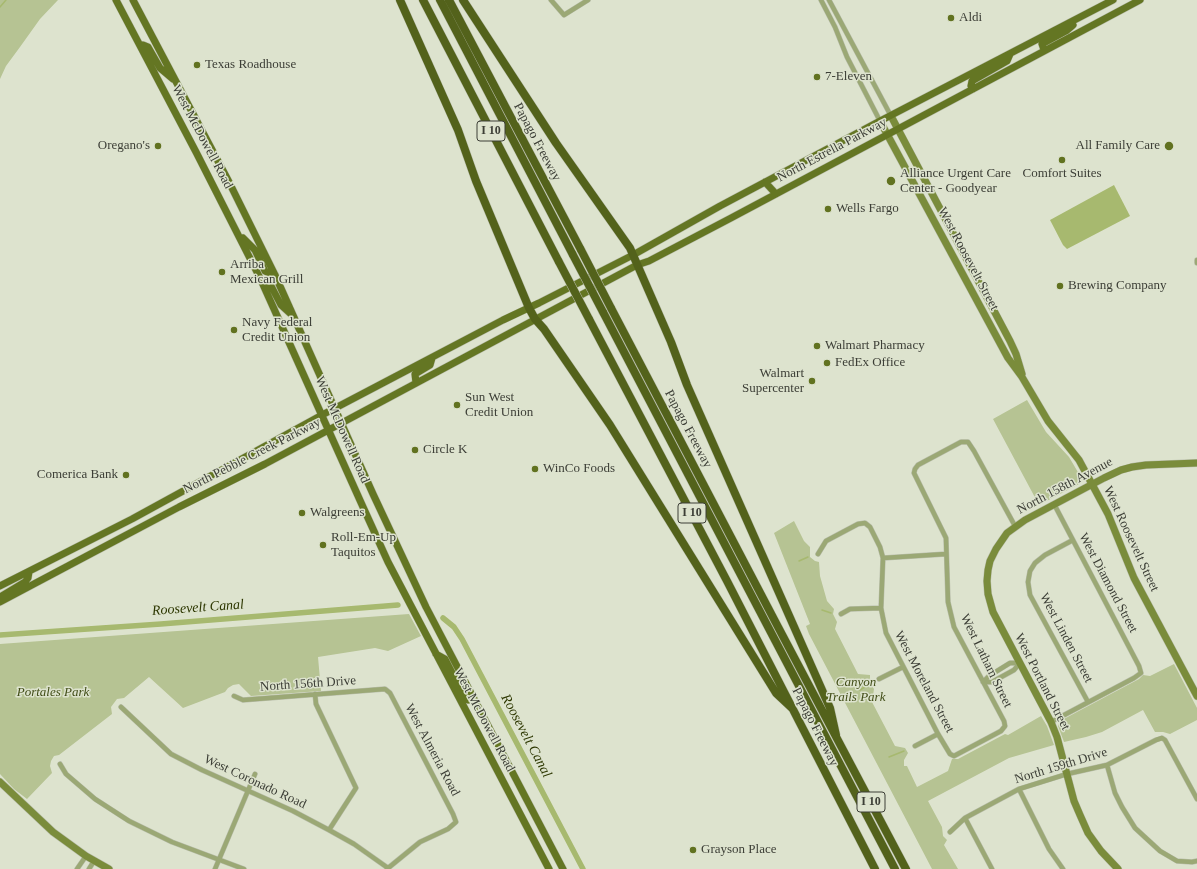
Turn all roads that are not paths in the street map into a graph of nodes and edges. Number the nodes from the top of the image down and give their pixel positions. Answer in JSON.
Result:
{"nodes":[{"id":1,"x":116,"y":0,"type":"edge"},
{"id":2,"x":133,"y":0,"type":"edge"},
{"id":3,"x":400,"y":0,"type":"edge"},
{"id":4,"x":422,"y":0,"type":"edge"},
{"id":5,"x":440,"y":0,"type":"edge"},
{"id":6,"x":449,"y":0,"type":"edge"},
{"id":7,"x":463,"y":0,"type":"edge"},
{"id":8,"x":551,"y":0,"type":"edge"},
{"id":9,"x":588,"y":0,"type":"edge"},
{"id":10,"x":821,"y":0,"type":"edge"},
{"id":11,"x":830,"y":0,"type":"edge"},
{"id":12,"x":1113,"y":0,"type":"edge"},
{"id":13,"x":1140,"y":0,"type":"edge"},
{"id":14,"x":1081,"y":17,"type":"junction"},
{"id":15,"x":140,"y":45,"type":"junction"},
{"id":16,"x":1044,"y":50,"type":"junction"},
{"id":17,"x":1010,"y":54,"type":"junction"},
{"id":18,"x":176,"y":82,"type":"junction"},
{"id":19,"x":973,"y":89,"type":"junction"},
{"id":20,"x":891,"y":116,"type":"junction"},
{"id":21,"x":880,"y":121,"type":"junction"},
{"id":22,"x":899,"y":129,"type":"junction"},
{"id":23,"x":887,"y":135,"type":"junction"},
{"id":24,"x":765,"y":182,"type":"junction"},
{"id":25,"x":776,"y":194,"type":"junction"},
{"id":26,"x":237,"y":232,"type":"junction"},
{"id":27,"x":633,"y":255,"type":"junction"},
{"id":28,"x":637,"y":265,"type":"junction"},
{"id":29,"x":275,"y":275,"type":"junction"},
{"id":30,"x":261,"y":280,"type":"junction"},
{"id":31,"x":529,"y":308,"type":"junction"},
{"id":32,"x":294,"y":316,"type":"junction"},
{"id":33,"x":535,"y":319,"type":"junction"},
{"id":34,"x":432,"y":358,"type":"junction"},
{"id":35,"x":1022,"y":377,"type":"junction"},
{"id":36,"x":416,"y":383,"type":"junction"},
{"id":37,"x":335,"y":409,"type":"junction"},
{"id":38,"x":322,"y":416,"type":"junction"},
{"id":39,"x":341,"y":423,"type":"junction"},
{"id":40,"x":328,"y":430,"type":"junction"},
{"id":41,"x":1197,"y":463,"type":"edge"},
{"id":42,"x":1092,"y":484,"type":"junction"},
{"id":43,"x":1054,"y":504,"type":"junction"},
{"id":44,"x":1015,"y":526,"type":"junction"},
{"id":45,"x":1073,"y":540,"type":"junction"},
{"id":46,"x":401,"y":554,"type":"junction"},
{"id":47,"x":818,"y":554,"type":"dead end"},
{"id":48,"x":946,"y":554,"type":"junction"},
{"id":49,"x":883,"y":558,"type":"junction"},
{"id":50,"x":388,"y":562,"type":"junction"},
{"id":51,"x":29,"y":572,"type":"junction"},
{"id":52,"x":0,"y":586,"type":"edge"},
{"id":53,"x":0,"y":597,"type":"edge"},
{"id":54,"x":0,"y":602,"type":"edge"},
{"id":55,"x":881,"y":608,"type":"junction"},
{"id":56,"x":840,"y":614,"type":"dead end"},
{"id":57,"x":436,"y":654,"type":"junction"},
{"id":58,"x":1020,"y":663,"type":"junction"},
{"id":59,"x":903,"y":667,"type":"junction"},
{"id":60,"x":879,"y":679,"type":"dead end"},
{"id":61,"x":983,"y":682,"type":"junction"},
{"id":62,"x":385,"y":689,"type":"joint"},
{"id":63,"x":315,"y":694,"type":"junction"},
{"id":64,"x":234,"y":696,"type":"dead end"},
{"id":65,"x":1197,"y":696,"type":"edge"},
{"id":66,"x":474,"y":700,"type":"junction"},
{"id":67,"x":1088,"y":702,"type":"junction"},
{"id":68,"x":121,"y":707,"type":"dead end"},
{"id":69,"x":792,"y":708,"type":"junction"},
{"id":70,"x":1051,"y":722,"type":"junction"},
{"id":71,"x":938,"y":734,"type":"junction"},
{"id":72,"x":836,"y":735,"type":"junction"},
{"id":73,"x":915,"y":746,"type":"dead end"},
{"id":74,"x":954,"y":756,"type":"joint"},
{"id":75,"x":60,"y":764,"type":"dead end"},
{"id":76,"x":1107,"y":765,"type":"junction"},
{"id":77,"x":255,"y":774,"type":"dead end"},
{"id":78,"x":1067,"y":774,"type":"junction"},
{"id":79,"x":0,"y":782,"type":"edge"},
{"id":80,"x":1019,"y":789,"type":"junction"},
{"id":81,"x":248,"y":791,"type":"junction"},
{"id":82,"x":1197,"y":799,"type":"edge"},
{"id":83,"x":965,"y":818,"type":"junction"},
{"id":84,"x":329,"y":830,"type":"junction"},
{"id":85,"x":950,"y":832,"type":"dead end"},
{"id":86,"x":86,"y":856,"type":"junction"},
{"id":87,"x":218,"y":860,"type":"junction"},
{"id":88,"x":1197,"y":860,"type":"edge"},
{"id":89,"x":94,"y":861,"type":"junction"},
{"id":90,"x":77,"y":869,"type":"edge"},
{"id":91,"x":89,"y":869,"type":"edge"},
{"id":92,"x":109,"y":869,"type":"edge"},
{"id":93,"x":215,"y":869,"type":"edge"},
{"id":94,"x":244,"y":869,"type":"edge"},
{"id":95,"x":387,"y":869,"type":"edge"},
{"id":96,"x":549,"y":869,"type":"edge"},
{"id":97,"x":563,"y":869,"type":"edge"},
{"id":98,"x":875,"y":869,"type":"edge"},
{"id":99,"x":895,"y":869,"type":"edge"},
{"id":100,"x":906,"y":869,"type":"edge"},
{"id":101,"x":992,"y":869,"type":"edge"},
{"id":102,"x":1063,"y":869,"type":"edge"},
{"id":103,"x":1118,"y":869,"type":"edge"}],
"edges":[{"from":1,"to":15,"type":"main road","name":"West McDowell Road"},
{"from":2,"to":18,"type":"main road","name":"West McDowell Road"},
{"from":3,"to":31,"type":"highway"},
{"from":4,"to":69,"type":"highway","name":"Papago Freeway","number":"I 10","bridge":true},
{"from":5,"to":99,"type":"highway","bridge":true},
{"from":6,"to":72,"type":"highway","name":"Papago Freeway","number":"I 10","bridge":true},
{"from":7,"to":27,"type":"highway"},
{"from":8,"to":9,"type":"street"},
{"from":10,"to":21,"type":"street","name":"West Roosevelt Street"},
{"from":11,"to":20,"type":"street","name":"West Roosevelt Street"},
{"from":12,"to":14,"type":"main road","name":"North Estrella Parkway"},
{"from":13,"to":16,"type":"main road","name":"North Estrella Parkway"},
{"from":14,"to":16,"type":"main road"},
{"from":14,"to":17,"type":"main road","name":"North Estrella Parkway"},
{"from":15,"to":18,"type":"main road"},
{"from":15,"to":26,"type":"main road","name":"West McDowell Road"},
{"from":16,"to":19,"type":"main road","name":"North Estrella Parkway"},
{"from":17,"to":19,"type":"main road"},
{"from":17,"to":20,"type":"main road","name":"North Estrella Parkway"},
{"from":18,"to":29,"type":"main road","name":"West McDowell Road"},
{"from":19,"to":22,"type":"main road","name":"North Estrella Parkway"},
{"from":20,"to":21,"type":"main road","name":"North Estrella Parkway"},
{"from":20,"to":22,"type":"street","name":"West Roosevelt Street"},
{"from":21,"to":23,"type":"street","name":"West Roosevelt Street"},
{"from":21,"to":24,"type":"main road","name":"North Estrella Parkway"},
{"from":22,"to":23,"type":"main road","name":"North Estrella Parkway"},
{"from":22,"to":35,"type":"street","name":"West Roosevelt Street"},
{"from":23,"to":25,"type":"main road","name":"North Estrella Parkway"},
{"from":23,"to":35,"type":"street","name":"West Roosevelt Street"},
{"from":24,"to":25,"type":"main road"},
{"from":24,"to":27,"type":"main road","name":"North Estrella Parkway"},
{"from":25,"to":28,"type":"main road","name":"North Estrella Parkway"},
{"from":26,"to":29,"type":"main road"},
{"from":26,"to":30,"type":"main road","name":"West McDowell Road"},
{"from":27,"to":28,"type":"highway"},
{"from":27,"to":31,"type":"main road","name":"North Estrella Parkway"},
{"from":28,"to":33,"type":"main road","name":"North Estrella Parkway"},
{"from":28,"to":72,"type":"highway"},
{"from":29,"to":32,"type":"main road","name":"West McDowell Road"},
{"from":30,"to":32,"type":"main road"},
{"from":30,"to":38,"type":"main road","name":"West McDowell Road"},
{"from":31,"to":33,"type":"highway"},
{"from":31,"to":34,"type":"main road","name":"North Pebble Creek Parkway"},
{"from":32,"to":37,"type":"main road","name":"West McDowell Road"},
{"from":33,"to":36,"type":"main road","name":"North Pebble Creek Parkway"},
{"from":33,"to":69,"type":"highway"},
{"from":34,"to":36,"type":"main road"},
{"from":34,"to":37,"type":"main road","name":"North Pebble Creek Parkway"},
{"from":35,"to":42,"type":"street","name":"West Roosevelt Street"},
{"from":36,"to":39,"type":"main road","name":"North Pebble Creek Parkway"},
{"from":37,"to":38,"type":"main road","name":"North Pebble Creek Parkway"},
{"from":37,"to":39,"type":"main road","name":"West McDowell Road"},
{"from":38,"to":40,"type":"main road","name":"West McDowell Road"},
{"from":38,"to":51,"type":"main road","name":"North Pebble Creek Parkway"},
{"from":39,"to":40,"type":"main road","name":"North Pebble Creek Parkway"},
{"from":39,"to":46,"type":"main road","name":"West McDowell Road"},
{"from":40,"to":50,"type":"main road","name":"West McDowell Road"},
{"from":40,"to":54,"type":"main road","name":"North Pebble Creek Parkway"},
{"from":41,"to":42,"type":"street","name":"North 158th Avenue"},
{"from":42,"to":43,"type":"street","name":"North 158th Avenue"},
{"from":42,"to":65,"type":"street","name":"West Roosevelt Street"},
{"from":43,"to":44,"type":"street","name":"North 158th Avenue"},
{"from":43,"to":45,"type":"street","name":"West Diamond Street"},
{"from":44,"to":48,"type":"street","name":"West Latham Street"},
{"from":44,"to":58,"type":"street","name":"West Portland Street"},
{"from":45,"to":67,"type":"street","name":"West Linden Street"},
{"from":45,"to":67,"type":"street","name":"West Diamond Street"},
{"from":46,"to":50,"type":"main road"},
{"from":46,"to":66,"type":"main road","name":"West McDowell Road"},
{"from":47,"to":49,"type":"street","name":"West Moreland Street"},
{"from":48,"to":49,"type":"street"},
{"from":48,"to":61,"type":"street","name":"West Latham Street"},
{"from":49,"to":55,"type":"street","name":"West Moreland Street"},
{"from":50,"to":57,"type":"main road","name":"West McDowell Road"},
{"from":51,"to":52,"type":"main road","name":"North Pebble Creek Parkway"},
{"from":51,"to":53,"type":"main road"},
{"from":55,"to":56,"type":"street"},
{"from":55,"to":59,"type":"street","name":"West Moreland Street"},
{"from":57,"to":66,"type":"main road"},
{"from":57,"to":96,"type":"main road","name":"West McDowell Road"},
{"from":58,"to":61,"type":"street"},
{"from":58,"to":61,"type":"street"},
{"from":58,"to":70,"type":"street","name":"West Portland Street"},
{"from":59,"to":60,"type":"street"},
{"from":59,"to":71,"type":"street","name":"West Moreland Street"},
{"from":61,"to":74,"type":"street","name":"West Latham Street"},
{"from":62,"to":63,"type":"street","name":"North 156th Drive"},
{"from":62,"to":95,"type":"street","name":"West Almeria Road"},
{"from":63,"to":64,"type":"street","name":"North 156th Drive"},
{"from":63,"to":84,"type":"street"},
{"from":66,"to":97,"type":"main road","name":"West McDowell Road"},
{"from":67,"to":70,"type":"street"},
{"from":68,"to":81,"type":"street","name":"West Coronado Road"},
{"from":69,"to":98,"type":"highway","name":"Papago Freeway","number":"I 10"},
{"from":70,"to":78,"type":"street","name":"West Portland Street"},
{"from":71,"to":73,"type":"street"},
{"from":71,"to":74,"type":"street","name":"West Moreland Street"},
{"from":72,"to":100,"type":"highway","name":"Papago Freeway","number":"I 10"},
{"from":75,"to":87,"type":"street"},
{"from":76,"to":78,"type":"street","name":"North 159th Drive"},
{"from":76,"to":82,"type":"street","name":"North 159th Drive"},
{"from":76,"to":88,"type":"street"},
{"from":77,"to":81,"type":"street"},
{"from":78,"to":80,"type":"street","name":"North 159th Drive"},
{"from":78,"to":103,"type":"street","name":"West Portland Street"},
{"from":79,"to":86,"type":"street"},
{"from":80,"to":83,"type":"street","name":"North 159th Drive"},
{"from":80,"to":102,"type":"street"},
{"from":81,"to":84,"type":"street","name":"West Coronado Road"},
{"from":81,"to":87,"type":"street"},
{"from":83,"to":85,"type":"street","name":"North 159th Drive"},
{"from":83,"to":101,"type":"street"},
{"from":84,"to":95,"type":"street","name":"West Coronado Road"},
{"from":86,"to":89,"type":"street"},
{"from":86,"to":90,"type":"street"},
{"from":87,"to":93,"type":"street"},
{"from":87,"to":94,"type":"street"},
{"from":89,"to":91,"type":"street"},
{"from":89,"to":92,"type":"street"}]}
